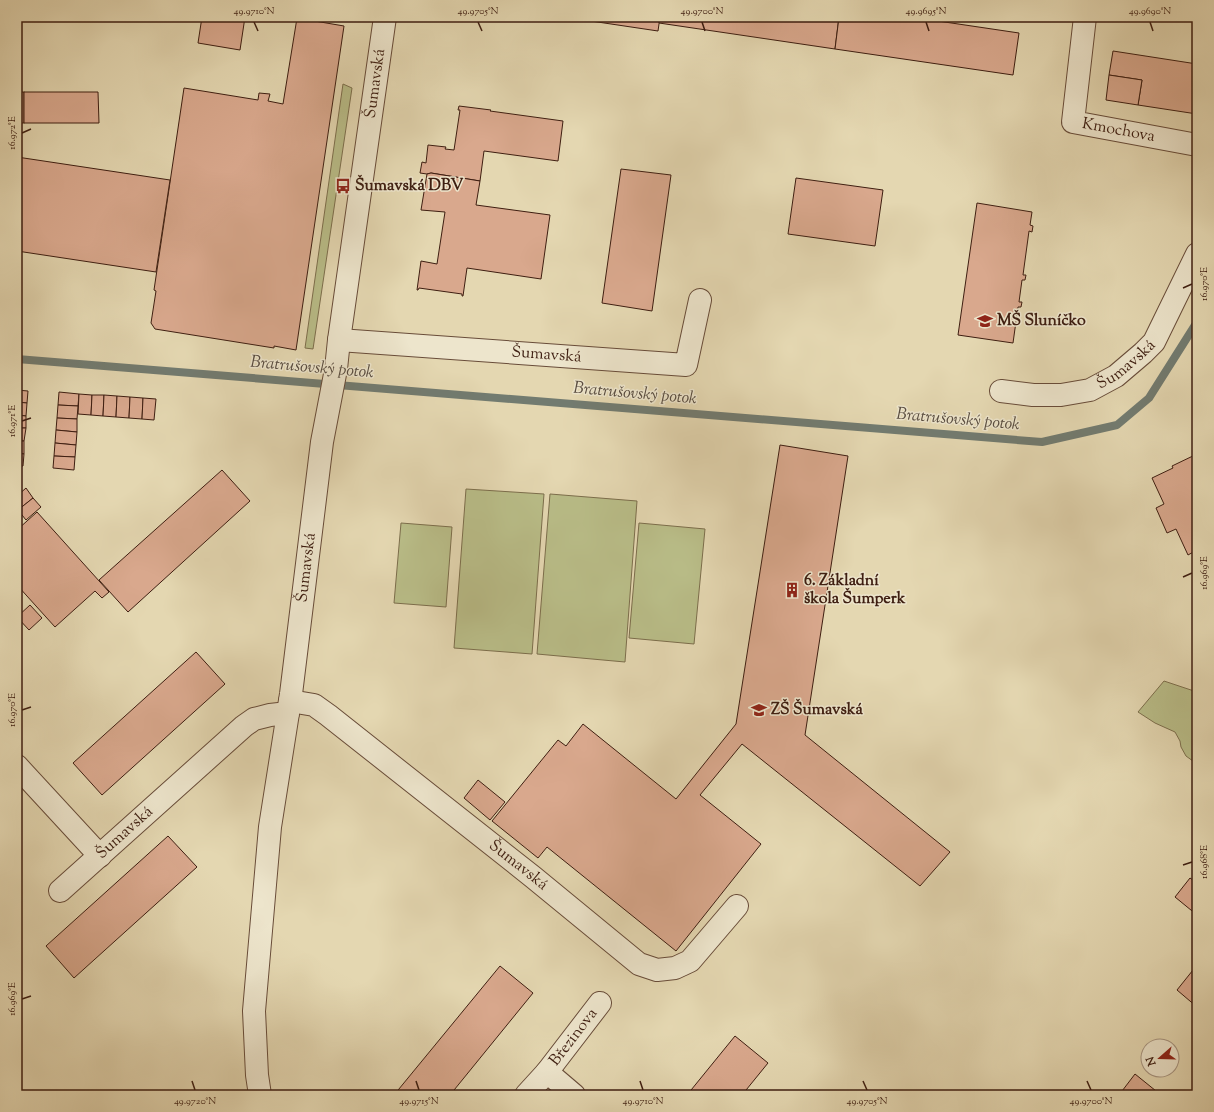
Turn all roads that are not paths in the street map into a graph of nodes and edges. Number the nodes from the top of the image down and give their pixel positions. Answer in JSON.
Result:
{"nodes":[{"id":1,"x":385,"y":17,"type":"edge"},
{"id":2,"x":1085,"y":17,"type":"edge"},
{"id":3,"x":1197,"y":145,"type":"edge"},
{"id":4,"x":1197,"y":254,"type":"edge"},
{"id":5,"x":700,"y":300,"type":"dead end"},
{"id":6,"x":339,"y":340,"type":"junction"},
{"id":7,"x":1001,"y":391,"type":"dead end"},
{"id":8,"x":289,"y":707,"type":"junction"},
{"id":9,"x":17,"y":766,"type":"edge"},
{"id":10,"x":100,"y":856,"type":"junction"},
{"id":11,"x":60,"y":891,"type":"dead end"},
{"id":12,"x":738,"y":906,"type":"dead end"},
{"id":13,"x":600,"y":1003,"type":"dead end"},
{"id":14,"x":547,"y":1072,"type":"junction"},
{"id":15,"x":260,"y":1095,"type":"edge"},
{"id":16,"x":526,"y":1095,"type":"edge"},
{"id":17,"x":574,"y":1095,"type":"edge"}],
"edges":[{"from":1,"to":6,"type":"street","name":"Šumavská"},
{"from":2,"to":3,"type":"street","name":"Kmochova"},
{"from":4,"to":7,"type":"street","name":"Šumavská"},
{"from":5,"to":6,"type":"street","name":"Šumavská"},
{"from":6,"to":8,"type":"street","name":"Šumavská"},
{"from":8,"to":10,"type":"street","name":"Šumavská"},
{"from":8,"to":12,"type":"street","name":"Šumavská"},
{"from":8,"to":15,"type":"street","name":"Šumavská"},
{"from":9,"to":10,"type":"street"},
{"from":10,"to":11,"type":"street","name":"Šumavská"},
{"from":13,"to":14,"type":"street","name":"Březinova"},
{"from":14,"to":16,"type":"street","name":"Březinova"},
{"from":14,"to":17,"type":"street","name":"Březinova"}]}
